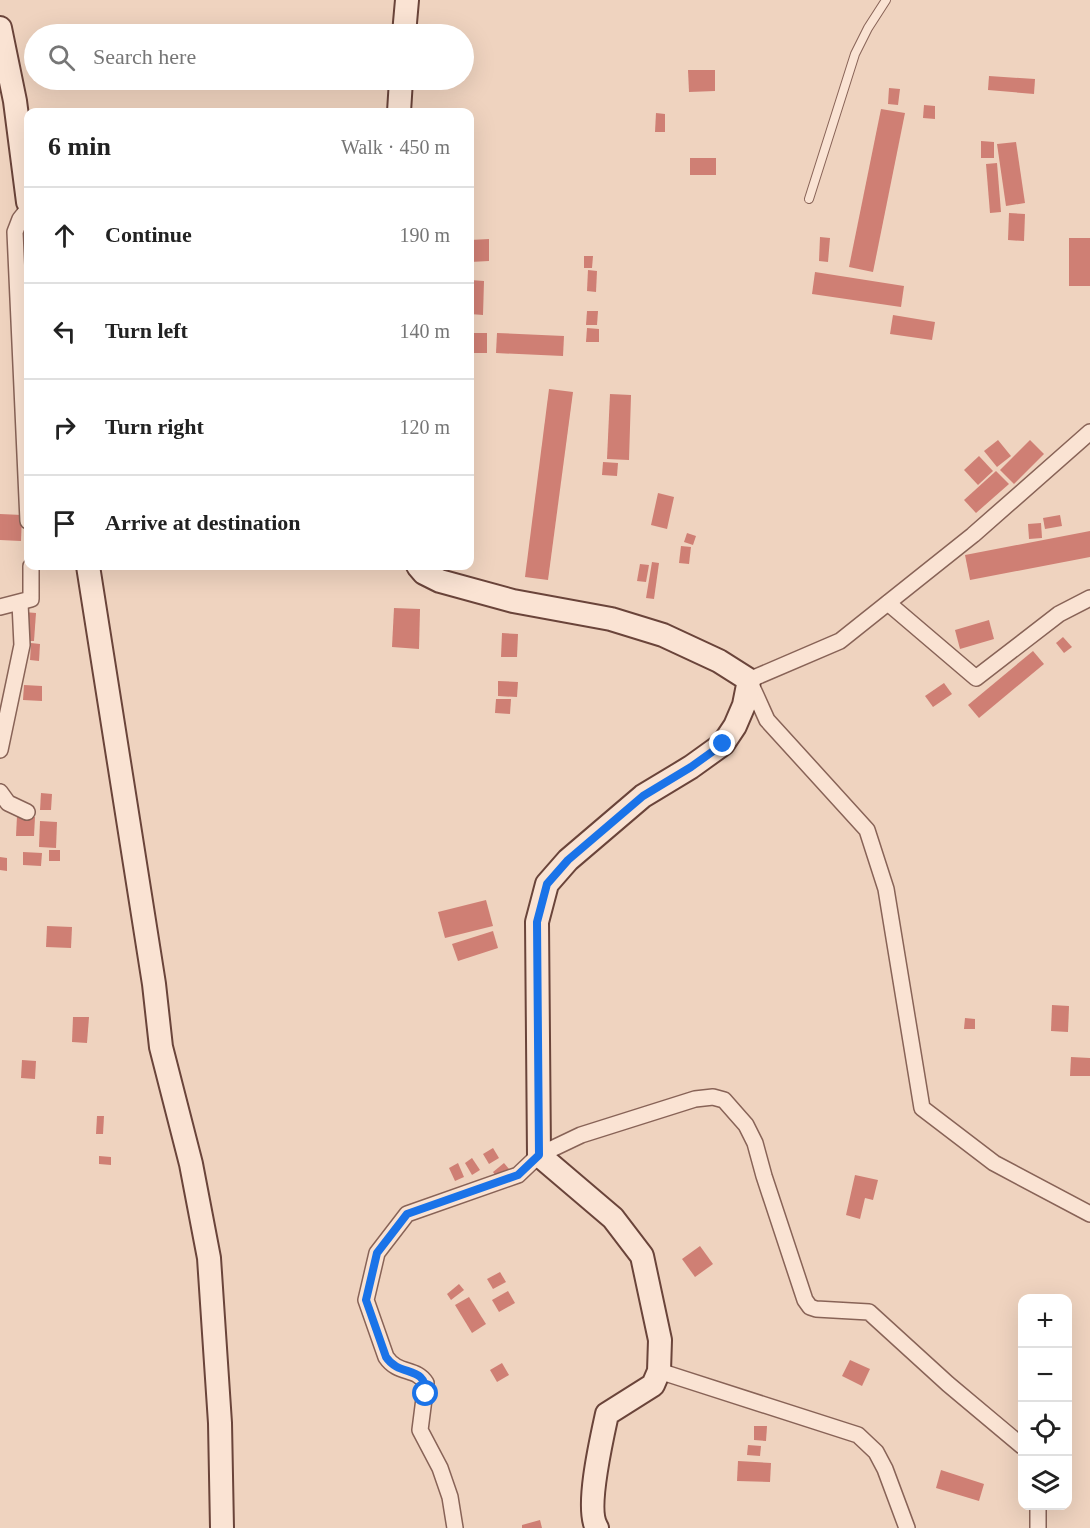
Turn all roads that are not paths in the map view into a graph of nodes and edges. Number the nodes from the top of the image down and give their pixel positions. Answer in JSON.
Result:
{"nodes":[{"id":1,"x":407,"y":0,"type":"edge"},
{"id":2,"x":886,"y":0,"type":"edge"},
{"id":3,"x":405,"y":24,"type":"edge"},
{"id":4,"x":0,"y":28,"type":"edge"},
{"id":5,"x":400,"y":90,"type":"edge"},
{"id":6,"x":399,"y":108,"type":"edge"},
{"id":7,"x":24,"y":171,"type":"edge"},
{"id":8,"x":809,"y":199,"type":"dead end"},
{"id":9,"x":24,"y":214,"type":"edge"},
{"id":10,"x":24,"y":432,"type":"edge"},
{"id":11,"x":1090,"y":432,"type":"edge"},
{"id":12,"x":30,"y":570,"type":"edge"},
{"id":13,"x":89,"y":570,"type":"edge"},
{"id":14,"x":421,"y":570,"type":"edge"},
{"id":15,"x":1090,"y":597,"type":"edge"},
{"id":16,"x":20,"y":603,"type":"junction"},
{"id":17,"x":888,"y":603,"type":"junction"},
{"id":18,"x":0,"y":607,"type":"edge"},
{"id":19,"x":749,"y":680,"type":"junction"},
{"id":20,"x":0,"y":750,"type":"edge"},
{"id":21,"x":0,"y":792,"type":"edge"},
{"id":22,"x":27,"y":812,"type":"dead end"},
{"id":23,"x":539,"y":1155,"type":"junction"},
{"id":24,"x":1090,"y":1214,"type":"edge"},
{"id":25,"x":659,"y":1371,"type":"junction"},
{"id":26,"x":1018,"y":1442,"type":"edge"},
{"id":27,"x":1038,"y":1510,"type":"edge"},
{"id":28,"x":222,"y":1528,"type":"edge"},
{"id":29,"x":455,"y":1528,"type":"edge"},
{"id":30,"x":597,"y":1528,"type":"edge"},
{"id":31,"x":907,"y":1528,"type":"edge"},
{"id":32,"x":1038,"y":1528,"type":"edge"}],
"edges":[{"from":1,"to":3,"type":"street"},
{"from":2,"to":8,"type":"lane"},
{"from":4,"to":7,"type":"street"},
{"from":5,"to":6,"type":"street"},
{"from":9,"to":10,"type":"street"},
{"from":11,"to":17,"type":"street"},
{"from":12,"to":16,"type":"street"},
{"from":13,"to":28,"type":"street"},
{"from":14,"to":19,"type":"street"},
{"from":15,"to":17,"type":"street"},
{"from":16,"to":18,"type":"street"},
{"from":16,"to":20,"type":"street"},
{"from":17,"to":19,"type":"street"},
{"from":19,"to":23,"type":"street"},
{"from":19,"to":24,"type":"street"},
{"from":21,"to":22,"type":"street"},
{"from":23,"to":25,"type":"street"},
{"from":23,"to":26,"type":"street"},
{"from":23,"to":29,"type":"street"},
{"from":25,"to":30,"type":"street"},
{"from":25,"to":31,"type":"street"},
{"from":27,"to":32,"type":"street"}]}
